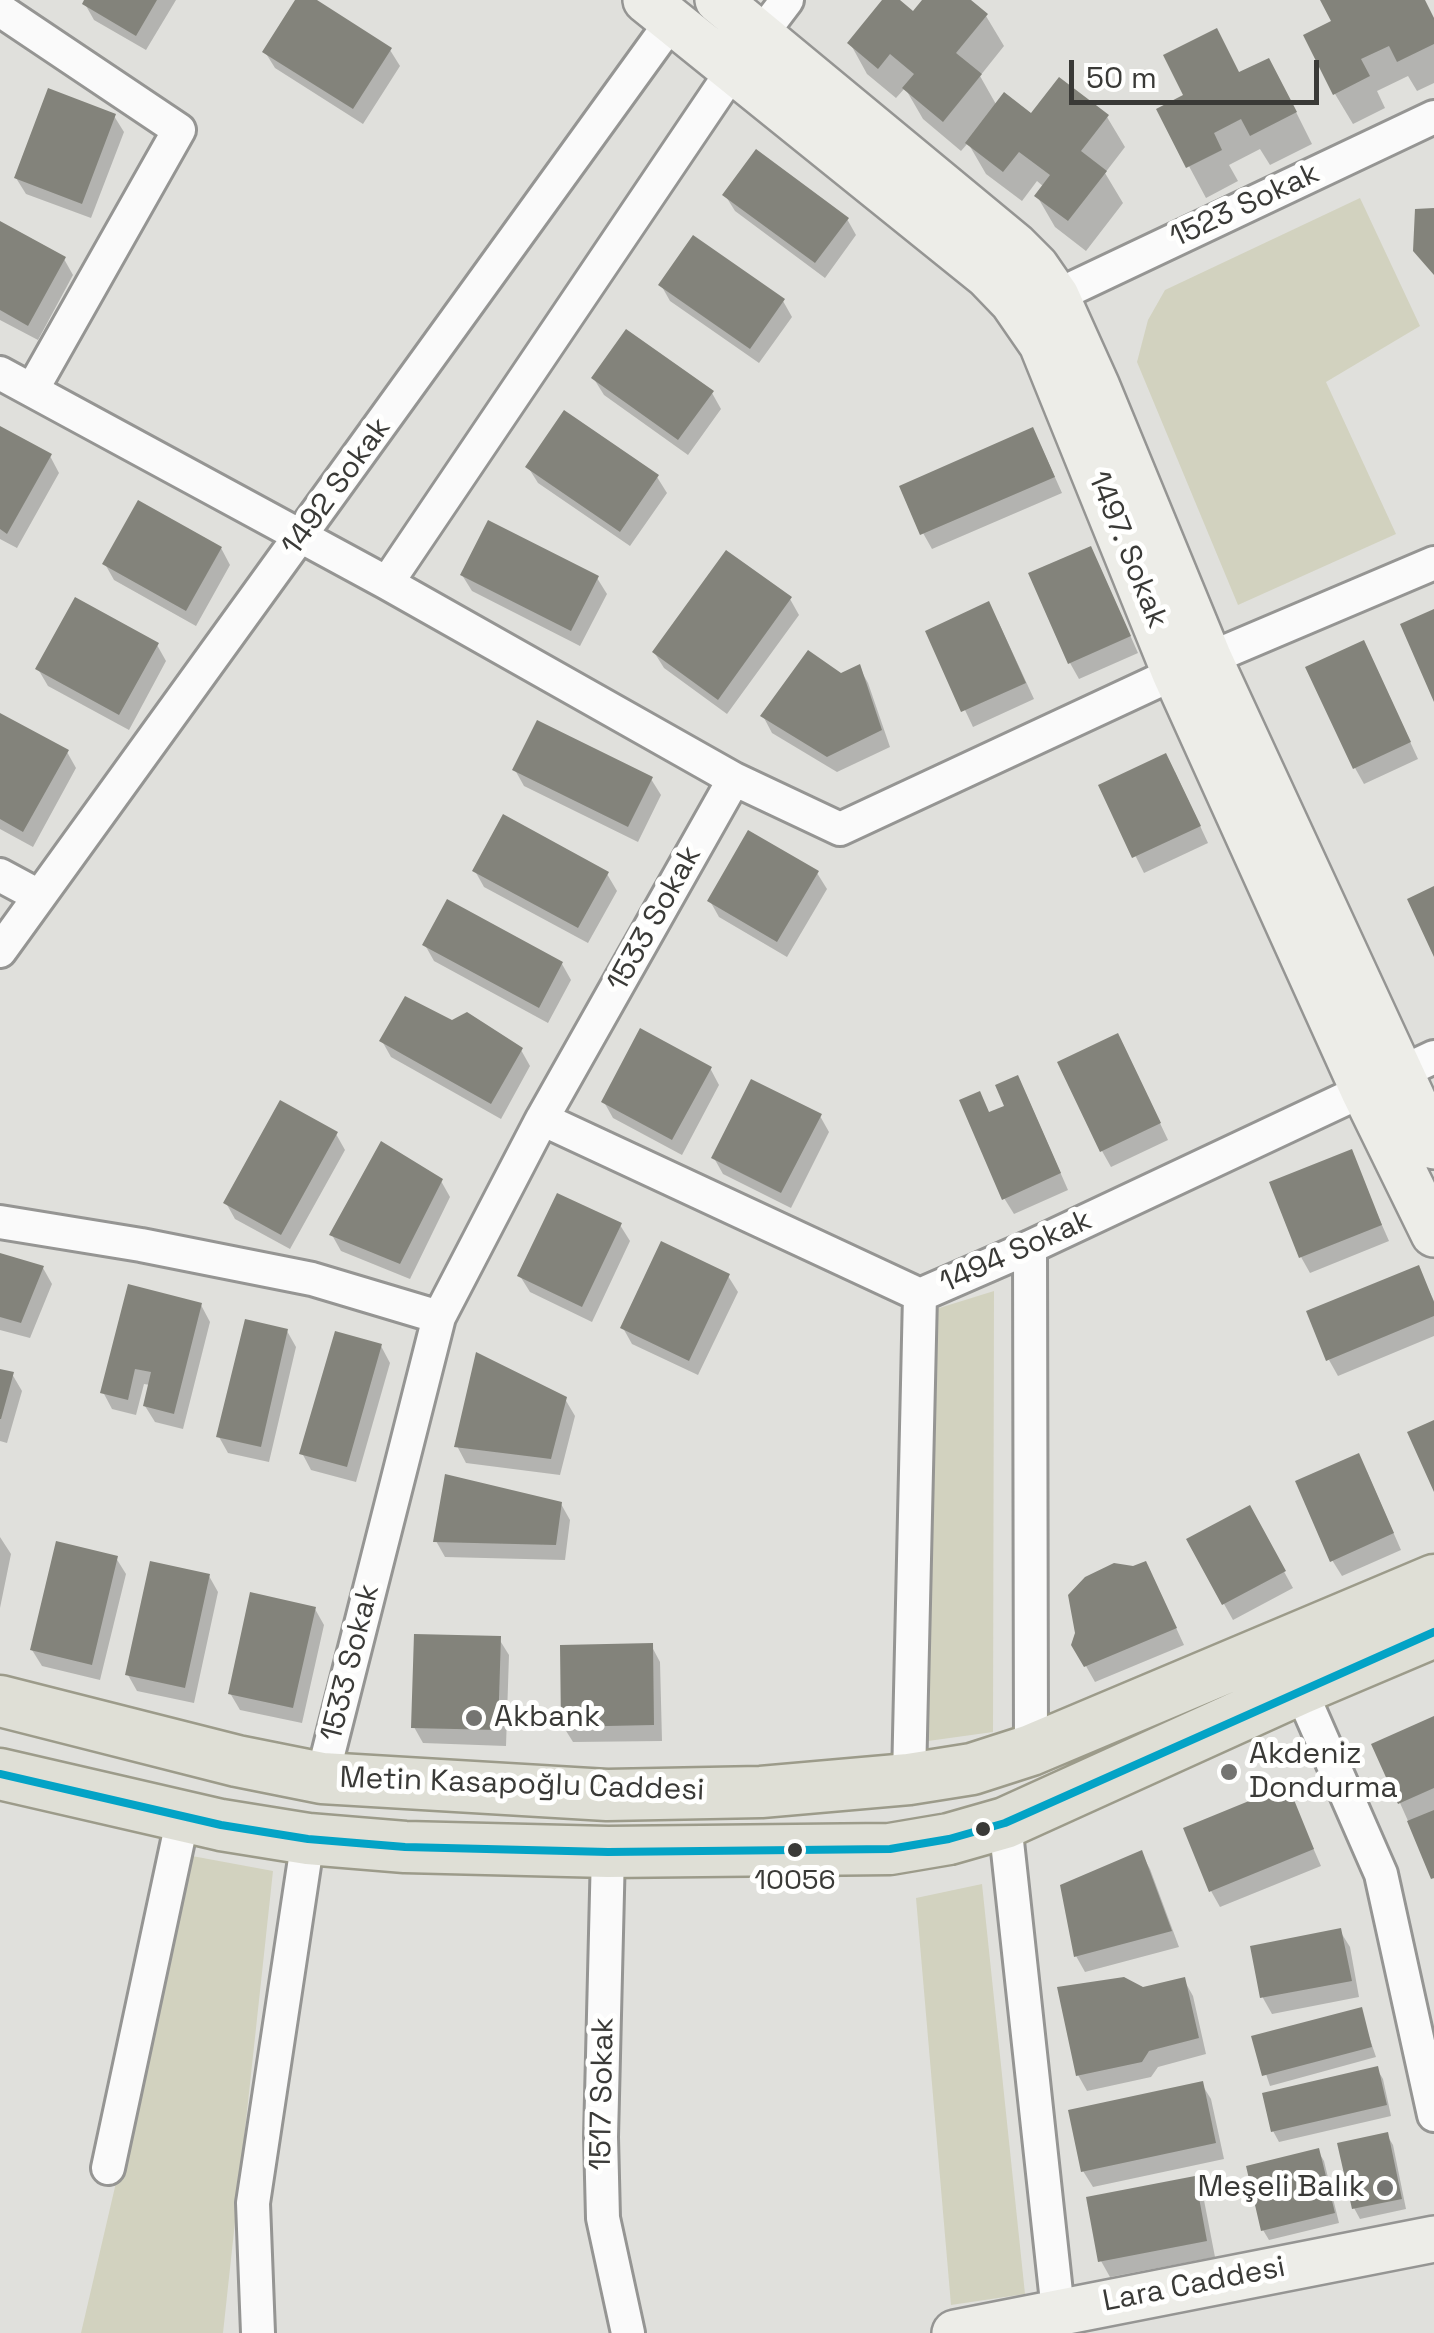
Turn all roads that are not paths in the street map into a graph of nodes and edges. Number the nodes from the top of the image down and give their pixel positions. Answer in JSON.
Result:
{"nodes":[{"id":1,"x":718,"y":0,"type":"edge"},
{"id":2,"x":668,"y":7,"type":"edge"},
{"id":3,"x":0,"y":10,"type":"edge"},
{"id":4,"x":774,"y":17,"type":"edge"},
{"id":5,"x":733,"y":70,"type":"junction"},
{"id":6,"x":1434,"y":117,"type":"edge"},
{"id":7,"x":1056,"y":296,"type":"junction"},
{"id":8,"x":0,"y":373,"type":"edge"},
{"id":9,"x":32,"y":390,"type":"junction"},
{"id":10,"x":301,"y":538,"type":"junction"},
{"id":11,"x":1434,"y":562,"type":"edge"},
{"id":12,"x":388,"y":582,"type":"junction"},
{"id":13,"x":1192,"y":666,"type":"junction"},
{"id":14,"x":734,"y":779,"type":"junction"},
{"id":15,"x":0,"y":875,"type":"edge"},
{"id":16,"x":39,"y":896,"type":"junction"},
{"id":17,"x":0,"y":951,"type":"edge"},
{"id":18,"x":1398,"y":1073,"type":"edge"},
{"id":19,"x":542,"y":1119,"type":"junction"},
{"id":20,"x":1434,"y":1146,"type":"edge"},
{"id":21,"x":0,"y":1222,"type":"edge"},
{"id":22,"x":1434,"y":1234,"type":"edge"},
{"id":23,"x":1030,"y":1247,"type":"junction"},
{"id":24,"x":920,"y":1295,"type":"junction"},
{"id":25,"x":439,"y":1317,"type":"junction"},
{"id":26,"x":1434,"y":1580,"type":"edge"},
{"id":27,"x":1434,"y":1632,"type":"edge"},
{"id":28,"x":1300,"y":1689,"type":"junction"},
{"id":29,"x":0,"y":1701,"type":"edge"},
{"id":30,"x":1031,"y":1750,"type":"junction"},
{"id":31,"x":0,"y":1774,"type":"edge"},
{"id":32,"x":322,"y":1778,"type":"junction"},
{"id":33,"x":909,"y":1780,"type":"junction"},
{"id":34,"x":183,"y":1816,"type":"junction"},
{"id":35,"x":1005,"y":1823,"type":"junction"},
{"id":36,"x":308,"y":1839,"type":"junction"},
{"id":37,"x":608,"y":1852,"type":"junction"},
{"id":38,"x":1434,"y":2115,"type":"edge"},
{"id":39,"x":108,"y":2168,"type":"dead end"},
{"id":40,"x":1434,"y":2239,"type":"edge"},
{"id":41,"x":1058,"y":2312,"type":"junction"},
{"id":42,"x":258,"y":2333,"type":"edge"},
{"id":43,"x":628,"y":2333,"type":"edge"},
{"id":44,"x":955,"y":2333,"type":"edge"}],
"edges":[{"from":1,"to":4,"type":"street","name":"1497. Sokak"},
{"from":2,"to":5,"type":"street","name":"1497. Sokak"},
{"from":2,"to":10,"type":"street","name":"1492 Sokak"},
{"from":3,"to":9,"type":"street"},
{"from":4,"to":5,"type":"street"},
{"from":4,"to":7,"type":"street","name":"1497. Sokak"},
{"from":5,"to":12,"type":"street"},
{"from":5,"to":13,"type":"street","name":"1497. Sokak"},
{"from":6,"to":7,"type":"street","name":"1523 Sokak"},
{"from":7,"to":13,"type":"street","name":"1497. Sokak"},
{"from":8,"to":9,"type":"street"},
{"from":9,"to":10,"type":"street"},
{"from":10,"to":12,"type":"street"},
{"from":10,"to":16,"type":"street","name":"1492 Sokak"},
{"from":11,"to":13,"type":"street"},
{"from":12,"to":14,"type":"street"},
{"from":13,"to":14,"type":"street"},
{"from":13,"to":18,"type":"street","name":"1497. Sokak"},
{"from":14,"to":19,"type":"street","name":"1533 Sokak"},
{"from":15,"to":16,"type":"street"},
{"from":16,"to":17,"type":"street","name":"1492 Sokak"},
{"from":18,"to":20,"type":"street","name":"1497. Sokak"},
{"from":18,"to":22,"type":"street","name":"1497. Sokak"},
{"from":18,"to":23,"type":"street","name":"1494 Sokak"},
{"from":19,"to":24,"type":"street","name":"1494 Sokak"},
{"from":19,"to":25,"type":"street","name":"1533 Sokak"},
{"from":21,"to":25,"type":"street"},
{"from":23,"to":24,"type":"street","name":"1494 Sokak"},
{"from":23,"to":30,"type":"street"},
{"from":24,"to":33,"type":"street"},
{"from":25,"to":32,"type":"street","name":"1533 Sokak"},
{"from":26,"to":30,"type":"main road","name":"Metin Kasapoğlu Caddesi"},
{"from":27,"to":28,"type":"main road","name":"Metin Kasapoğlu Caddesi"},
{"from":28,"to":35,"type":"main road","name":"Metin Kasapoğlu Caddesi"},
{"from":28,"to":38,"type":"street"},
{"from":29,"to":32,"type":"main road","name":"Metin Kasapoğlu Caddesi"},
{"from":30,"to":33,"type":"main road","name":"Metin Kasapoğlu Caddesi"},
{"from":31,"to":34,"type":"main road","name":"Metin Kasapoğlu Caddesi"},
{"from":32,"to":33,"type":"main road","name":"Metin Kasapoğlu Caddesi"},
{"from":34,"to":36,"type":"main road","name":"Metin Kasapoğlu Caddesi"},
{"from":34,"to":39,"type":"street"},
{"from":35,"to":37,"type":"main road","name":"Metin Kasapoğlu Caddesi"},
{"from":35,"to":41,"type":"street"},
{"from":36,"to":37,"type":"main road","name":"Metin Kasapoğlu Caddesi"},
{"from":36,"to":42,"type":"street"},
{"from":37,"to":43,"type":"street","name":"1517 Sokak"},
{"from":40,"to":41,"type":"street","name":"Lara Caddesi"},
{"from":41,"to":44,"type":"street","name":"Lara Caddesi"}]}
